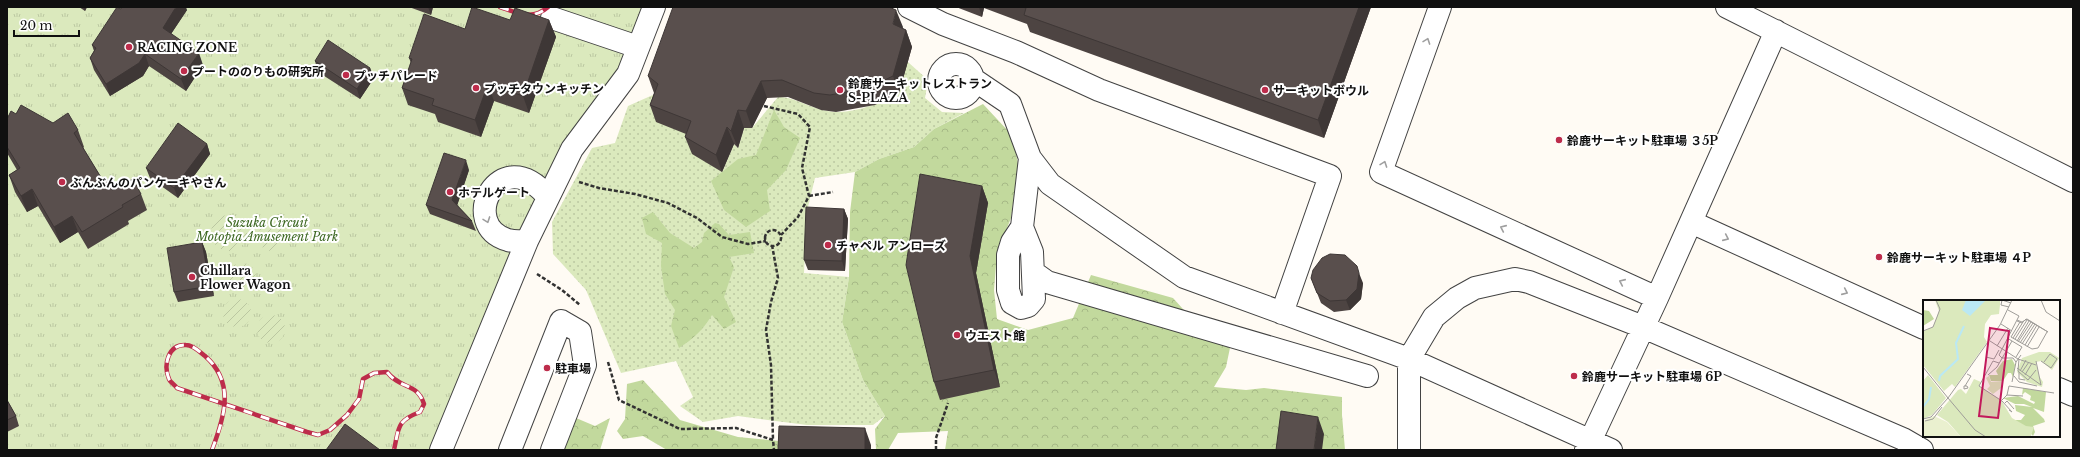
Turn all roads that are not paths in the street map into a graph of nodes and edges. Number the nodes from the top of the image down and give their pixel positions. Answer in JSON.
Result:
{"nodes":[{"id":1,"x":654,"y":7,"type":"edge"},
{"id":2,"x":909,"y":7,"type":"edge"},
{"id":3,"x":1440,"y":7,"type":"edge"},
{"id":4,"x":1727,"y":7,"type":"edge"},
{"id":5,"x":552,"y":18,"type":"dead end"},
{"id":6,"x":1776,"y":31,"type":"junction"},
{"id":7,"x":638,"y":47,"type":"junction"},
{"id":8,"x":974,"y":79,"type":"dead end"},
{"id":9,"x":1030,"y":158,"type":"junction"},
{"id":10,"x":2073,"y":181,"type":"edge"},
{"id":11,"x":548,"y":197,"type":"junction"},
{"id":12,"x":1691,"y":222,"type":"junction"},
{"id":13,"x":1022,"y":228,"type":"junction"},
{"id":14,"x":527,"y":241,"type":"junction"},
{"id":15,"x":1033,"y":272,"type":"junction"},
{"id":16,"x":1657,"y":298,"type":"junction"},
{"id":17,"x":1282,"y":313,"type":"junction"},
{"id":18,"x":1643,"y":327,"type":"junction"},
{"id":19,"x":1923,"y":328,"type":"edge"},
{"id":20,"x":1409,"y":359,"type":"junction"},
{"id":21,"x":1367,"y":376,"type":"dead end"},
{"id":22,"x":2060,"y":389,"type":"edge"},
{"id":23,"x":2073,"y":395,"type":"edge"},
{"id":24,"x":1900,"y":444,"type":"edge"},
{"id":25,"x":1588,"y":445,"type":"edge"},
{"id":26,"x":441,"y":450,"type":"edge"},
{"id":27,"x":510,"y":450,"type":"edge"},
{"id":28,"x":552,"y":450,"type":"edge"},
{"id":29,"x":1409,"y":450,"type":"edge"},
{"id":30,"x":1611,"y":450,"type":"edge"},
{"id":31,"x":1922,"y":450,"type":"edge"}],
"edges":[{"from":1,"to":7,"type":"street"},
{"from":2,"to":17,"type":"street"},
{"from":16,"to":3,"type":"street","one_way":true},
{"from":4,"to":6,"type":"street"},
{"from":5,"to":7,"type":"street"},
{"from":6,"to":10,"type":"street"},
{"from":6,"to":12,"type":"street"},
{"from":7,"to":11,"type":"street"},
{"from":8,"to":9,"type":"street"},
{"from":9,"to":13,"type":"street"},
{"from":9,"to":17,"type":"street"},
{"from":11,"to":14,"type":"street"},
{"from":11,"to":14,"type":"street","one_way":true},
{"from":12,"to":16,"type":"street"},
{"from":12,"to":19,"type":"street","one_way":true},
{"from":13,"to":15,"type":"street"},
{"from":13,"to":15,"type":"street"},
{"from":14,"to":26,"type":"street"},
{"from":15,"to":21,"type":"street"},
{"from":16,"to":18,"type":"street"},
{"from":17,"to":20,"type":"street"},
{"from":18,"to":20,"type":"street"},
{"from":18,"to":24,"type":"street"},
{"from":18,"to":25,"type":"street"},
{"from":20,"to":25,"type":"street"},
{"from":20,"to":29,"type":"street"},
{"from":22,"to":23,"type":"street"},
{"from":24,"to":31,"type":"street"},
{"from":25,"to":30,"type":"street"},
{"from":27,"to":28,"type":"street"}]}
